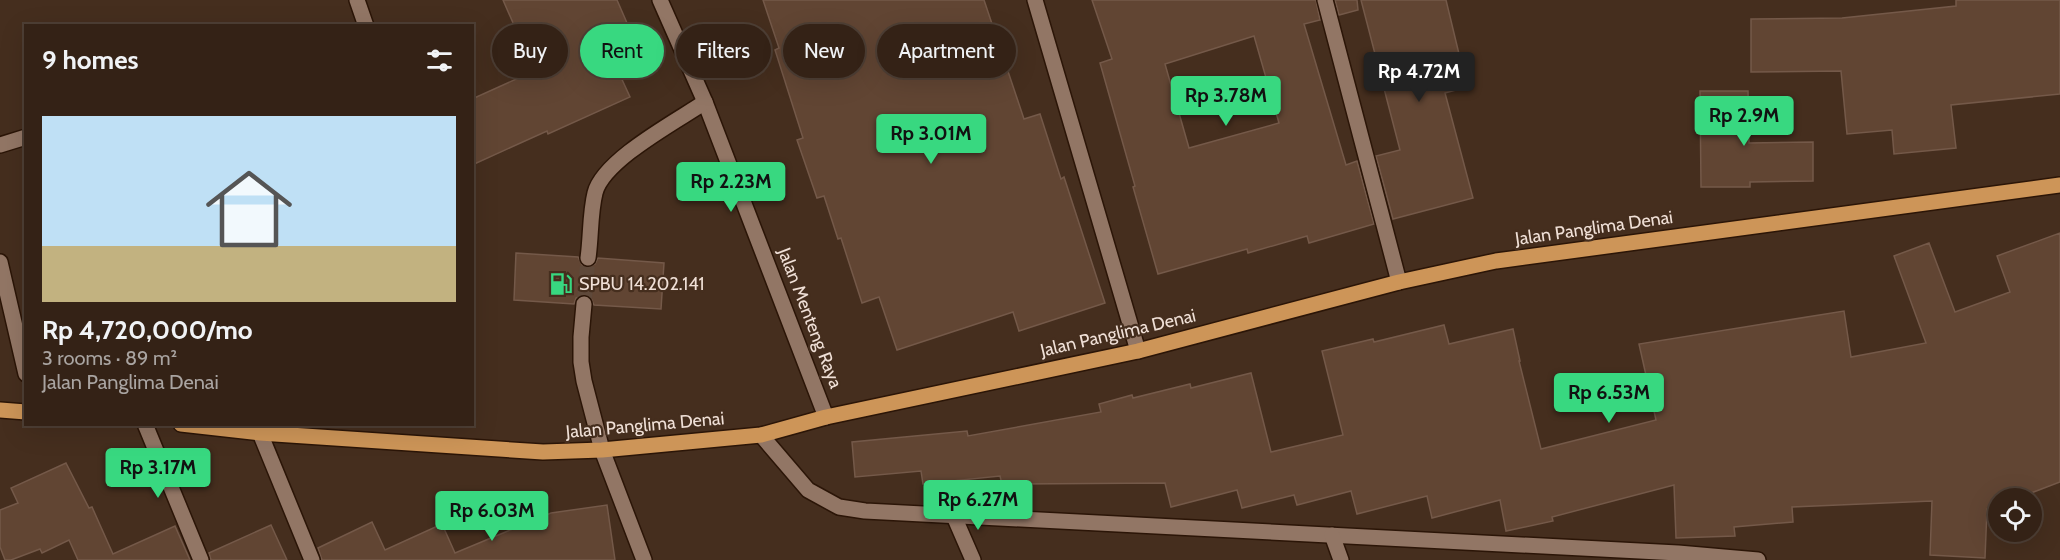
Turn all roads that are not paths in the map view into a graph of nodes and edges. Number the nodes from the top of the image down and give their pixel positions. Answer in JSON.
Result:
{"nodes":[{"id":1,"x":357,"y":0,"type":"edge"},
{"id":2,"x":660,"y":0,"type":"edge"},
{"id":3,"x":1035,"y":0,"type":"edge"},
{"id":4,"x":1325,"y":0,"type":"edge"},
{"id":5,"x":365,"y":24,"type":"edge"},
{"id":6,"x":705,"y":102,"type":"junction"},
{"id":7,"x":24,"y":138,"type":"edge"},
{"id":8,"x":0,"y":145,"type":"edge"},
{"id":9,"x":2060,"y":185,"type":"edge"},
{"id":10,"x":588,"y":258,"type":"tunnel mouth"},
{"id":11,"x":0,"y":262,"type":"edge"},
{"id":12,"x":1399,"y":282,"type":"junction"},
{"id":13,"x":584,"y":304,"type":"tunnel mouth"},
{"id":14,"x":1138,"y":351,"type":"junction"},
{"id":15,"x":24,"y":365,"type":"edge"},
{"id":16,"x":0,"y":410,"type":"edge"},
{"id":17,"x":24,"y":412,"type":"edge"},
{"id":18,"x":826,"y":417,"type":"junction"},
{"id":19,"x":146,"y":426,"type":"edge"},
{"id":20,"x":199,"y":426,"type":"edge"},
{"id":21,"x":260,"y":433,"type":"junction"},
{"id":22,"x":761,"y":435,"type":"junction"},
{"id":23,"x":602,"y":450,"type":"junction"},
{"id":24,"x":953,"y":514,"type":"junction"},
{"id":25,"x":1332,"y":535,"type":"junction"},
{"id":26,"x":1679,"y":557,"type":"edge"},
{"id":27,"x":201,"y":560,"type":"edge"},
{"id":28,"x":312,"y":560,"type":"edge"},
{"id":29,"x":644,"y":560,"type":"edge"},
{"id":30,"x":973,"y":560,"type":"edge"},
{"id":31,"x":1341,"y":560,"type":"edge"},
{"id":32,"x":1758,"y":560,"type":"edge"}],
"edges":[{"from":1,"to":5,"type":"street"},
{"from":2,"to":6,"type":"street","name":"Jalan Menteng Raya"},
{"from":3,"to":14,"type":"street"},
{"from":4,"to":12,"type":"street"},
{"from":6,"to":10,"type":"street"},
{"from":6,"to":18,"type":"street","name":"Jalan Menteng Raya"},
{"from":7,"to":8,"type":"street"},
{"from":9,"to":12,"type":"main road","name":"Jalan Panglima Denai"},
{"from":11,"to":15,"type":"street"},
{"from":12,"to":14,"type":"main road","name":"Jalan Panglima Denai"},
{"from":13,"to":23,"type":"street"},
{"from":14,"to":18,"type":"main road","name":"Jalan Panglima Denai"},
{"from":16,"to":17,"type":"main road"},
{"from":18,"to":22,"type":"main road","name":"Jalan Panglima Denai"},
{"from":19,"to":27,"type":"street"},
{"from":20,"to":21,"type":"main road","name":"Jalan Panglima Denai"},
{"from":21,"to":23,"type":"main road","name":"Jalan Panglima Denai"},
{"from":21,"to":28,"type":"street"},
{"from":22,"to":23,"type":"main road","name":"Jalan Panglima Denai"},
{"from":22,"to":24,"type":"street"},
{"from":23,"to":29,"type":"street"},
{"from":24,"to":25,"type":"street"},
{"from":24,"to":30,"type":"street"},
{"from":25,"to":26,"type":"street"},
{"from":25,"to":31,"type":"street"},
{"from":26,"to":32,"type":"street"}]}
